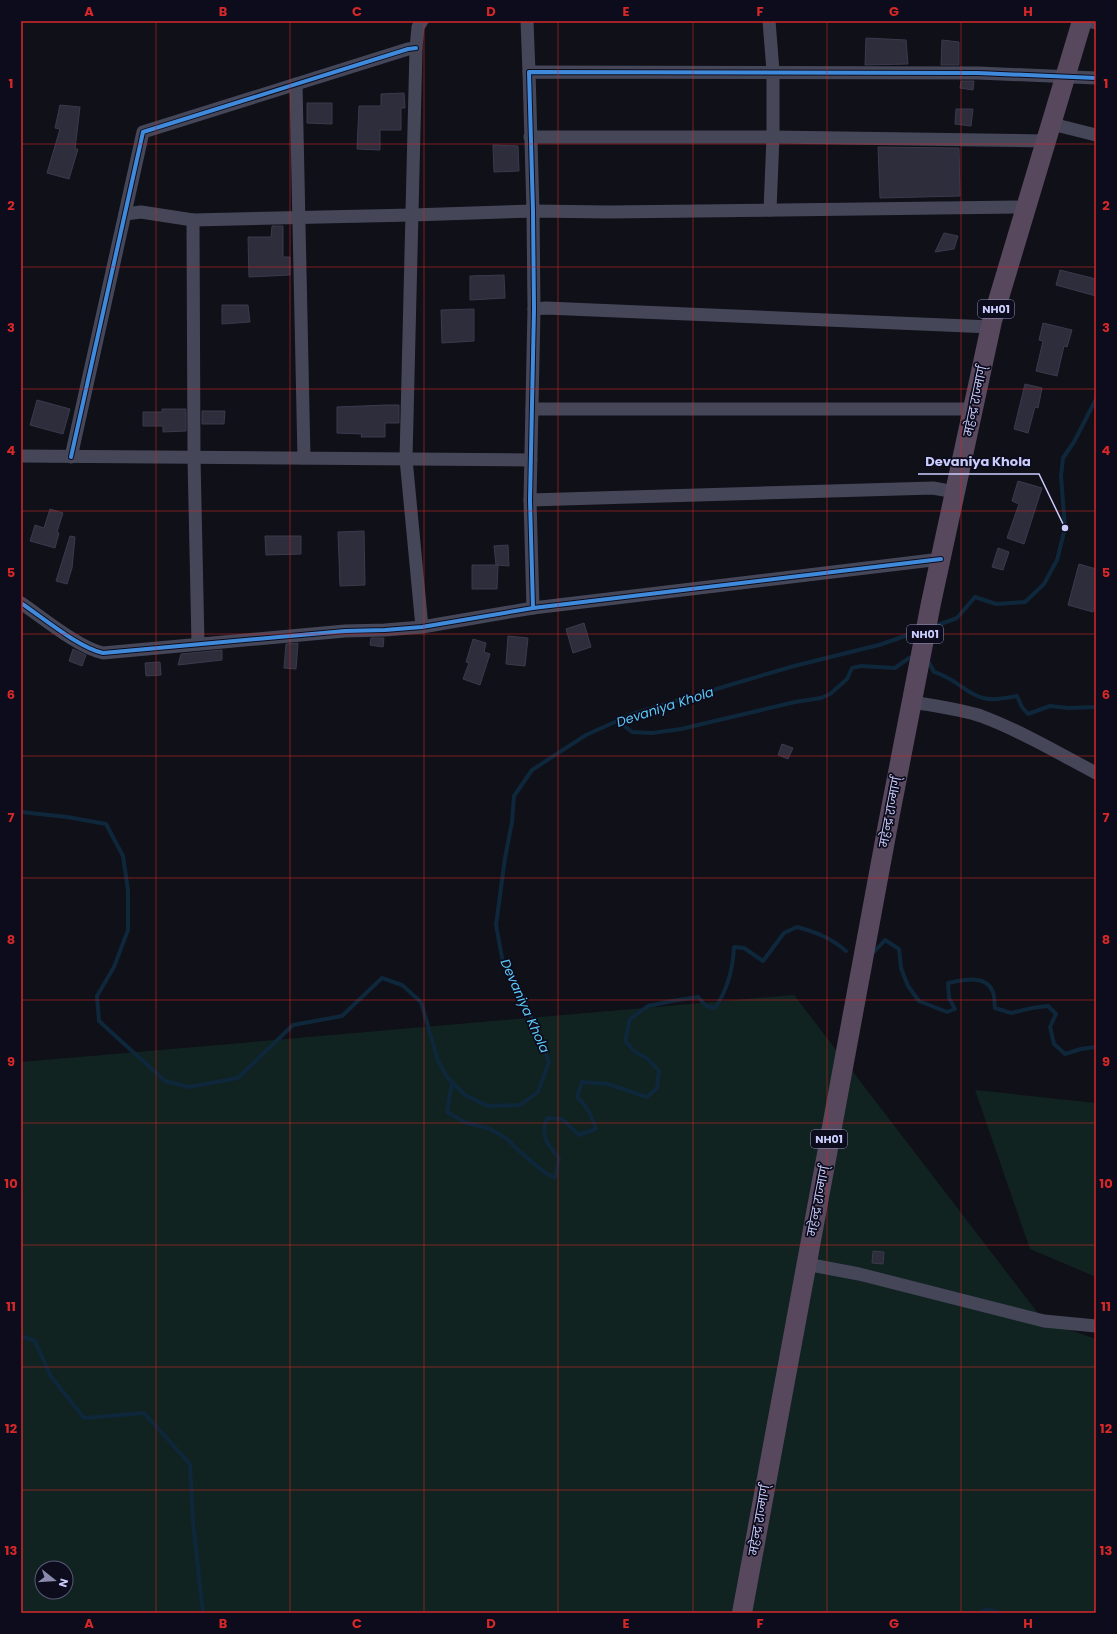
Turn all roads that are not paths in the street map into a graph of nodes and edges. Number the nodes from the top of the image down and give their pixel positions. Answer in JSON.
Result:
{"nodes":[{"id":1,"x":422,"y":21,"type":"edge"},
{"id":2,"x":527,"y":21,"type":"edge"},
{"id":3,"x":769,"y":21,"type":"edge"},
{"id":4,"x":1082,"y":21,"type":"edge"},
{"id":5,"x":1087,"y":21,"type":"edge"},
{"id":6,"x":1096,"y":23,"type":"edge"},
{"id":7,"x":416,"y":48,"type":"junction"},
{"id":8,"x":773,"y":71,"type":"junction"},
{"id":9,"x":529,"y":72,"type":"junction"},
{"id":10,"x":1066,"y":77,"type":"junction"},
{"id":11,"x":1096,"y":78,"type":"edge"},
{"id":12,"x":296,"y":84,"type":"junction"},
{"id":13,"x":1049,"y":133,"type":"junction"},
{"id":14,"x":1096,"y":135,"type":"edge"},
{"id":15,"x":530,"y":137,"type":"junction"},
{"id":16,"x":773,"y":137,"type":"junction"},
{"id":17,"x":1027,"y":207,"type":"junction"},
{"id":18,"x":770,"y":210,"type":"junction"},
{"id":19,"x":533,"y":211,"type":"junction"},
{"id":20,"x":125,"y":214,"type":"junction"},
{"id":21,"x":412,"y":215,"type":"junction"},
{"id":22,"x":298,"y":217,"type":"junction"},
{"id":23,"x":193,"y":220,"type":"junction"},
{"id":24,"x":534,"y":309,"type":"junction"},
{"id":25,"x":991,"y":327,"type":"junction"},
{"id":26,"x":532,"y":409,"type":"junction"},
{"id":27,"x":973,"y":409,"type":"junction"},
{"id":28,"x":21,"y":456,"type":"edge"},
{"id":29,"x":71,"y":457,"type":"junction"},
{"id":30,"x":194,"y":458,"type":"junction"},
{"id":31,"x":304,"y":458,"type":"junction"},
{"id":32,"x":406,"y":459,"type":"junction"},
{"id":33,"x":531,"y":460,"type":"junction"},
{"id":34,"x":955,"y":492,"type":"junction"},
{"id":35,"x":530,"y":500,"type":"junction"},
{"id":36,"x":941,"y":559,"type":"junction"},
{"id":37,"x":21,"y":603,"type":"edge"},
{"id":38,"x":533,"y":608,"type":"junction"},
{"id":39,"x":422,"y":627,"type":"junction"},
{"id":40,"x":198,"y":644,"type":"junction"},
{"id":41,"x":912,"y":702,"type":"junction"},
{"id":42,"x":1096,"y":773,"type":"edge"},
{"id":43,"x":806,"y":1264,"type":"junction"},
{"id":44,"x":1096,"y":1326,"type":"edge"},
{"id":45,"x":742,"y":1613,"type":"edge"}],
"edges":[{"from":1,"to":7,"type":"street"},
{"from":2,"to":9,"type":"street"},
{"from":3,"to":8,"type":"street"},
{"from":4,"to":10,"type":"highway","name":"महेन्द्र राज्मार्ग्","number":"NH01"},
{"from":5,"to":6,"type":"street"},
{"from":7,"to":12,"type":"street"},
{"from":7,"to":21,"type":"street"},
{"from":8,"to":9,"type":"street"},
{"from":8,"to":10,"type":"street"},
{"from":8,"to":16,"type":"street"},
{"from":9,"to":15,"type":"street"},
{"from":10,"to":11,"type":"street"},
{"from":10,"to":13,"type":"highway","name":"महेन्द्र राज्मार्ग्","number":"NH01"},
{"from":12,"to":20,"type":"street"},
{"from":12,"to":22,"type":"street"},
{"from":13,"to":14,"type":"street"},
{"from":13,"to":16,"type":"street"},
{"from":13,"to":17,"type":"highway","name":"महेन्द्र राज्मार्ग्","number":"NH01"},
{"from":15,"to":16,"type":"street"},
{"from":15,"to":19,"type":"street"},
{"from":16,"to":18,"type":"street"},
{"from":17,"to":18,"type":"street"},
{"from":17,"to":25,"type":"highway","name":"महेन्द्र राज्मार्ग्","number":"NH01"},
{"from":18,"to":19,"type":"street"},
{"from":19,"to":21,"type":"street"},
{"from":19,"to":24,"type":"street"},
{"from":20,"to":23,"type":"street"},
{"from":20,"to":29,"type":"street"},
{"from":21,"to":22,"type":"street"},
{"from":21,"to":32,"type":"street"},
{"from":22,"to":23,"type":"street"},
{"from":22,"to":31,"type":"street"},
{"from":23,"to":30,"type":"street"},
{"from":24,"to":25,"type":"street"},
{"from":24,"to":26,"type":"street"},
{"from":25,"to":27,"type":"highway","name":"महेन्द्र राज्मार्ग्","number":"NH01"},
{"from":26,"to":27,"type":"street"},
{"from":26,"to":33,"type":"street"},
{"from":27,"to":34,"type":"highway","name":"महेन्द्र राज्मार्ग्","number":"NH01"},
{"from":28,"to":29,"type":"street"},
{"from":29,"to":30,"type":"street"},
{"from":30,"to":31,"type":"street"},
{"from":30,"to":40,"type":"street"},
{"from":31,"to":32,"type":"street"},
{"from":32,"to":33,"type":"street"},
{"from":32,"to":39,"type":"street"},
{"from":33,"to":35,"type":"street"},
{"from":34,"to":35,"type":"street"},
{"from":34,"to":36,"type":"highway","name":"महेन्द्र राज्मार्ग्","number":"NH01"},
{"from":35,"to":38,"type":"street"},
{"from":36,"to":38,"type":"street"},
{"from":36,"to":41,"type":"highway","name":"महेन्द्र राज्मार्ग्","number":"NH01"},
{"from":37,"to":40,"type":"street"},
{"from":38,"to":39,"type":"street"},
{"from":39,"to":40,"type":"street"},
{"from":41,"to":42,"type":"street"},
{"from":41,"to":43,"type":"highway","name":"महेन्द्र राज्मार्ग्","number":"NH01"},
{"from":43,"to":44,"type":"street"},
{"from":43,"to":45,"type":"highway","name":"महेन्द्र राज्मार्ग्","number":"NH01"}]}
